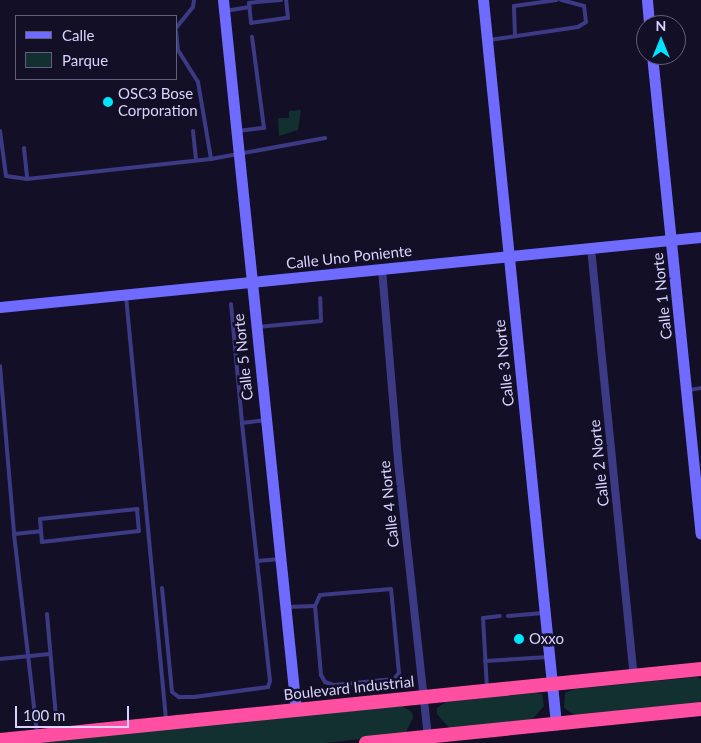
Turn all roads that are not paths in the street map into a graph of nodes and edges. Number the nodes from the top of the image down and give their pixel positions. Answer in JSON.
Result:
{"nodes":[{"id":1,"x":194,"y":0,"type":"edge"},
{"id":2,"x":281,"y":0,"type":"edge"},
{"id":3,"x":286,"y":0,"type":"edge"},
{"id":4,"x":483,"y":0,"type":"edge"},
{"id":5,"x":559,"y":0,"type":"edge"},
{"id":6,"x":647,"y":0,"type":"edge"},
{"id":7,"x":224,"y":5,"type":"edge"},
{"id":8,"x":250,"y":7,"type":"junction"},
{"id":9,"x":648,"y":15,"type":"edge"},
{"id":10,"x":178,"y":27,"type":"edge"},
{"id":11,"x":515,"y":36,"type":"junction"},
{"id":12,"x":252,"y":38,"type":"dead end"},
{"id":13,"x":487,"y":40,"type":"junction"},
{"id":14,"x":178,"y":50,"type":"edge"},
{"id":15,"x":653,"y":65,"type":"edge"},
{"id":16,"x":0,"y":131,"type":"edge"},
{"id":17,"x":193,"y":131,"type":"dead end"},
{"id":18,"x":236,"y":131,"type":"junction"},
{"id":19,"x":325,"y":138,"type":"dead end"},
{"id":20,"x":24,"y":148,"type":"dead end"},
{"id":21,"x":239,"y":154,"type":"junction"},
{"id":22,"x":211,"y":159,"type":"junction"},
{"id":23,"x":196,"y":160,"type":"junction"},
{"id":24,"x":27,"y":179,"type":"junction"},
{"id":25,"x":701,"y":237,"type":"edge"},
{"id":26,"x":671,"y":240,"type":"junction"},
{"id":27,"x":591,"y":248,"type":"junction"},
{"id":28,"x":509,"y":256,"type":"junction"},
{"id":29,"x":382,"y":269,"type":"junction"},
{"id":30,"x":250,"y":282,"type":"junction"},
{"id":31,"x":125,"y":294,"type":"junction"},
{"id":32,"x":320,"y":298,"type":"dead end"},
{"id":33,"x":231,"y":304,"type":"dead end"},
{"id":34,"x":0,"y":307,"type":"edge"},
{"id":35,"x":255,"y":327,"type":"junction"},
{"id":36,"x":0,"y":366,"type":"edge"},
{"id":37,"x":701,"y":388,"type":"edge"},
{"id":38,"x":687,"y":390,"type":"junction"},
{"id":39,"x":265,"y":420,"type":"junction"},
{"id":40,"x":242,"y":422,"type":"junction"},
{"id":41,"x":696,"y":444,"type":"edge"},
{"id":42,"x":41,"y":531,"type":"junction"},
{"id":43,"x":14,"y":534,"type":"junction"},
{"id":44,"x":701,"y":534,"type":"edge"},
{"id":45,"x":280,"y":559,"type":"junction"},
{"id":46,"x":257,"y":561,"type":"junction"},
{"id":47,"x":162,"y":588,"type":"dead end"},
{"id":48,"x":316,"y":606,"type":"junction"},
{"id":49,"x":285,"y":607,"type":"junction"},
{"id":50,"x":545,"y":613,"type":"junction"},
{"id":51,"x":47,"y":614,"type":"dead end"},
{"id":52,"x":500,"y":616,"type":"dead end"},
{"id":53,"x":508,"y":616,"type":"dead end"},
{"id":54,"x":50,"y":654,"type":"junction"},
{"id":55,"x":29,"y":656,"type":"junction"},
{"id":56,"x":549,"y":657,"type":"junction"},
{"id":57,"x":0,"y":659,"type":"edge"},
{"id":58,"x":485,"y":661,"type":"junction"},
{"id":59,"x":701,"y":669,"type":"edge"},
{"id":60,"x":634,"y":676,"type":"junction"},
{"id":61,"x":552,"y":684,"type":"junction"},
{"id":62,"x":487,"y":691,"type":"junction"},
{"id":63,"x":424,"y":697,"type":"junction"},
{"id":64,"x":701,"y":709,"type":"edge"},
{"id":65,"x":296,"y":710,"type":"junction"},
{"id":66,"x":56,"y":716,"type":"dead end"},
{"id":67,"x":166,"y":723,"type":"junction"},
{"id":68,"x":556,"y":724,"type":"junction"},
{"id":69,"x":38,"y":736,"type":"junction"},
{"id":70,"x":428,"y":737,"type":"junction"},
{"id":71,"x":477,"y":737,"type":"edge"},
{"id":72,"x":0,"y":740,"type":"edge"},
{"id":73,"x":366,"y":743,"type":"edge"}],
"edges":[{"from":1,"to":10,"type":"lane"},
{"from":2,"to":8,"type":"lane"},
{"from":3,"to":8,"type":"lane"},
{"from":4,"to":13,"type":"street","name":"Calle 3 Norte"},
{"from":5,"to":11,"type":"lane"},
{"from":5,"to":11,"type":"lane"},
{"from":6,"to":9,"type":"street"},
{"from":7,"to":8,"type":"lane"},
{"from":7,"to":18,"type":"street","name":"Calle 5 Norte"},
{"from":11,"to":13,"type":"lane"},
{"from":12,"to":18,"type":"lane"},
{"from":13,"to":28,"type":"street","name":"Calle 3 Norte"},
{"from":14,"to":22,"type":"lane"},
{"from":15,"to":26,"type":"street","name":"Calle 1 Norte"},
{"from":16,"to":24,"type":"lane"},
{"from":17,"to":23,"type":"lane"},
{"from":18,"to":21,"type":"street","name":"Calle 5 Norte"},
{"from":19,"to":21,"type":"lane"},
{"from":20,"to":24,"type":"lane"},
{"from":21,"to":22,"type":"lane"},
{"from":21,"to":30,"type":"street","name":"Calle 5 Norte"},
{"from":22,"to":23,"type":"lane"},
{"from":23,"to":24,"type":"lane"},
{"from":25,"to":26,"type":"street","name":"Calle Uno Poniente"},
{"from":26,"to":27,"type":"street","name":"Calle Uno Poniente"},
{"from":26,"to":38,"type":"street","name":"Calle 1 Norte"},
{"from":27,"to":28,"type":"street","name":"Calle Uno Poniente"},
{"from":27,"to":60,"type":"street","name":"Calle 2 Norte"},
{"from":28,"to":29,"type":"street","name":"Calle Uno Poniente"},
{"from":28,"to":50,"type":"street","name":"Calle 3 Norte"},
{"from":29,"to":30,"type":"street","name":"Calle Uno Poniente"},
{"from":29,"to":63,"type":"street","name":"Calle 4 Norte"},
{"from":30,"to":31,"type":"street","name":"Calle Uno Poniente"},
{"from":30,"to":35,"type":"street","name":"Calle 5 Norte"},
{"from":31,"to":34,"type":"street","name":"Calle Uno Poniente"},
{"from":31,"to":67,"type":"lane"},
{"from":32,"to":35,"type":"lane"},
{"from":33,"to":40,"type":"lane"},
{"from":35,"to":39,"type":"street","name":"Calle 5 Norte"},
{"from":36,"to":43,"type":"lane"},
{"from":37,"to":38,"type":"lane"},
{"from":38,"to":41,"type":"street","name":"Calle 1 Norte"},
{"from":39,"to":40,"type":"lane"},
{"from":39,"to":45,"type":"street","name":"Calle 5 Norte"},
{"from":40,"to":46,"type":"lane"},
{"from":41,"to":44,"type":"street","name":"Calle 1 Norte"},
{"from":42,"to":42,"type":"lane"},
{"from":42,"to":43,"type":"lane"},
{"from":43,"to":55,"type":"lane"},
{"from":45,"to":46,"type":"lane"},
{"from":45,"to":49,"type":"street","name":"Calle 5 Norte"},
{"from":46,"to":47,"type":"lane"},
{"from":48,"to":48,"type":"lane"},
{"from":48,"to":49,"type":"lane"},
{"from":49,"to":65,"type":"street","name":"Calle 5 Norte"},
{"from":50,"to":53,"type":"lane"},
{"from":50,"to":56,"type":"street","name":"Calle 3 Norte"},
{"from":51,"to":54,"type":"lane"},
{"from":52,"to":58,"type":"lane"},
{"from":54,"to":55,"type":"lane"},
{"from":54,"to":66,"type":"lane"},
{"from":55,"to":57,"type":"lane"},
{"from":55,"to":69,"type":"lane"},
{"from":56,"to":58,"type":"lane"},
{"from":56,"to":61,"type":"street","name":"Calle 3 Norte"},
{"from":58,"to":62,"type":"lane"},
{"from":59,"to":60,"type":"highway","name":"Boulevard Industrial"},
{"from":60,"to":61,"type":"highway","name":"Boulevard Industrial"},
{"from":61,"to":62,"type":"highway","name":"Boulevard Industrial"},
{"from":61,"to":68,"type":"street","name":"Calle 3 Norte"},
{"from":62,"to":63,"type":"highway","name":"Boulevard Industrial"},
{"from":63,"to":65,"type":"highway","name":"Boulevard Industrial"},
{"from":63,"to":70,"type":"street","name":"Calle 4 Norte"},
{"from":64,"to":68,"type":"highway"},
{"from":65,"to":67,"type":"highway","name":"Boulevard Industrial"},
{"from":67,"to":69,"type":"highway","name":"Boulevard Industrial"},
{"from":68,"to":71,"type":"highway"},
{"from":69,"to":72,"type":"highway","name":"Boulevard Industrial"},
{"from":70,"to":71,"type":"highway"},
{"from":70,"to":73,"type":"highway"}]}
